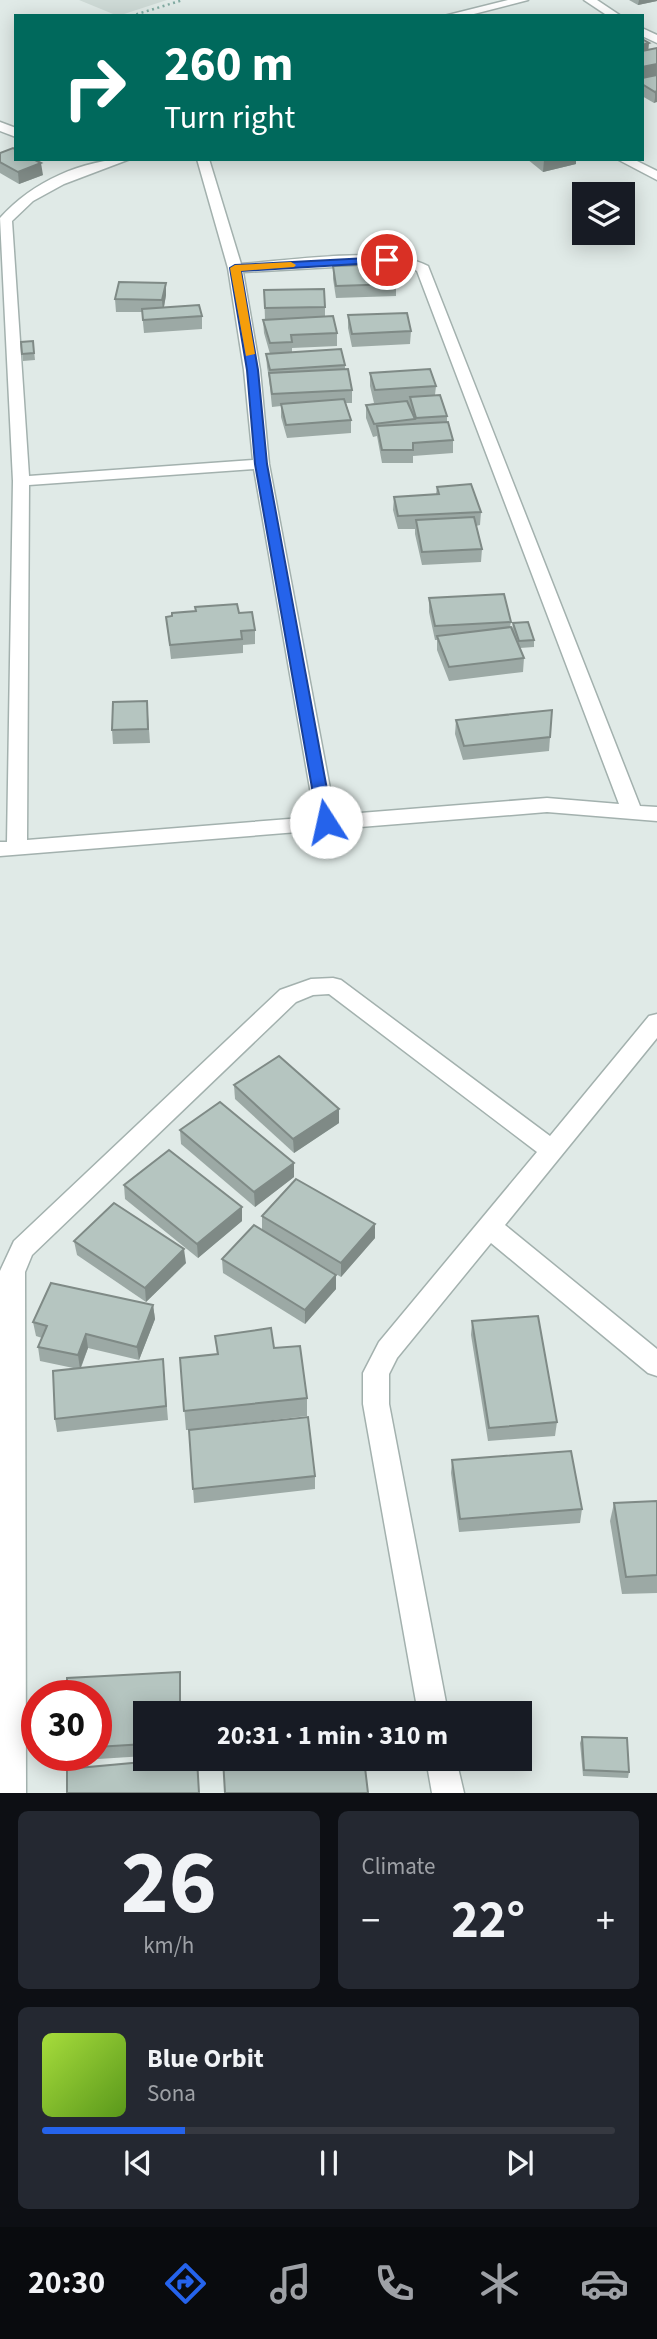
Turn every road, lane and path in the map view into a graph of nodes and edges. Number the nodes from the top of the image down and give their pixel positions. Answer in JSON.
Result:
{"nodes":[{"id":1,"x":183,"y":0,"type":"edge"},
{"id":2,"x":523,"y":0,"type":"edge"},
{"id":3,"x":589,"y":0,"type":"edge"},
{"id":4,"x":138,"y":14,"type":"edge"},
{"id":5,"x":458,"y":14,"type":"edge"},
{"id":6,"x":613,"y":14,"type":"edge"},
{"id":7,"x":204,"y":161,"type":"edge"},
{"id":8,"x":626,"y":161,"type":"edge"},
{"id":9,"x":87,"y":162,"type":"edge"},
{"id":10,"x":657,"y":176,"type":"edge"},
{"id":11,"x":235,"y":268,"type":"junction"},
{"id":12,"x":7,"y":361,"type":"edge"},
{"id":13,"x":261,"y":464,"type":"junction"},
{"id":14,"x":21,"y":481,"type":"junction"},
{"id":15,"x":632,"y":811,"type":"junction"},
{"id":16,"x":657,"y":814,"type":"edge"},
{"id":17,"x":326,"y":822,"type":"junction"},
{"id":18,"x":9,"y":848,"type":"edge"},
{"id":19,"x":656,"y":1024,"type":"edge"},
{"id":20,"x":550,"y":1149,"type":"junction"},
{"id":21,"x":488,"y":1226,"type":"junction"},
{"id":22,"x":657,"y":1364,"type":"edge"},
{"id":23,"x":431,"y":1701,"type":"edge"},
{"id":24,"x":443,"y":1771,"type":"edge"},
{"id":25,"x":10,"y":1793,"type":"edge"},
{"id":26,"x":447,"y":1793,"type":"edge"}],
"edges":[{"from":1,"to":4,"type":"path"},
{"from":2,"to":5,"type":"street"},
{"from":3,"to":6,"type":"street"},
{"from":7,"to":11,"type":"street"},
{"from":8,"to":10,"type":"street"},
{"from":9,"to":12,"type":"street"},
{"from":11,"to":13,"type":"street"},
{"from":11,"to":15,"type":"street"},
{"from":12,"to":14,"type":"street"},
{"from":13,"to":14,"type":"street"},
{"from":13,"to":17,"type":"street"},
{"from":14,"to":18,"type":"street"},
{"from":15,"to":16,"type":"street"},
{"from":15,"to":17,"type":"street"},
{"from":17,"to":18,"type":"street"},
{"from":19,"to":20,"type":"street"},
{"from":20,"to":21,"type":"street"},
{"from":20,"to":25,"type":"street"},
{"from":21,"to":22,"type":"street"},
{"from":21,"to":23,"type":"street"},
{"from":24,"to":26,"type":"street"}]}
